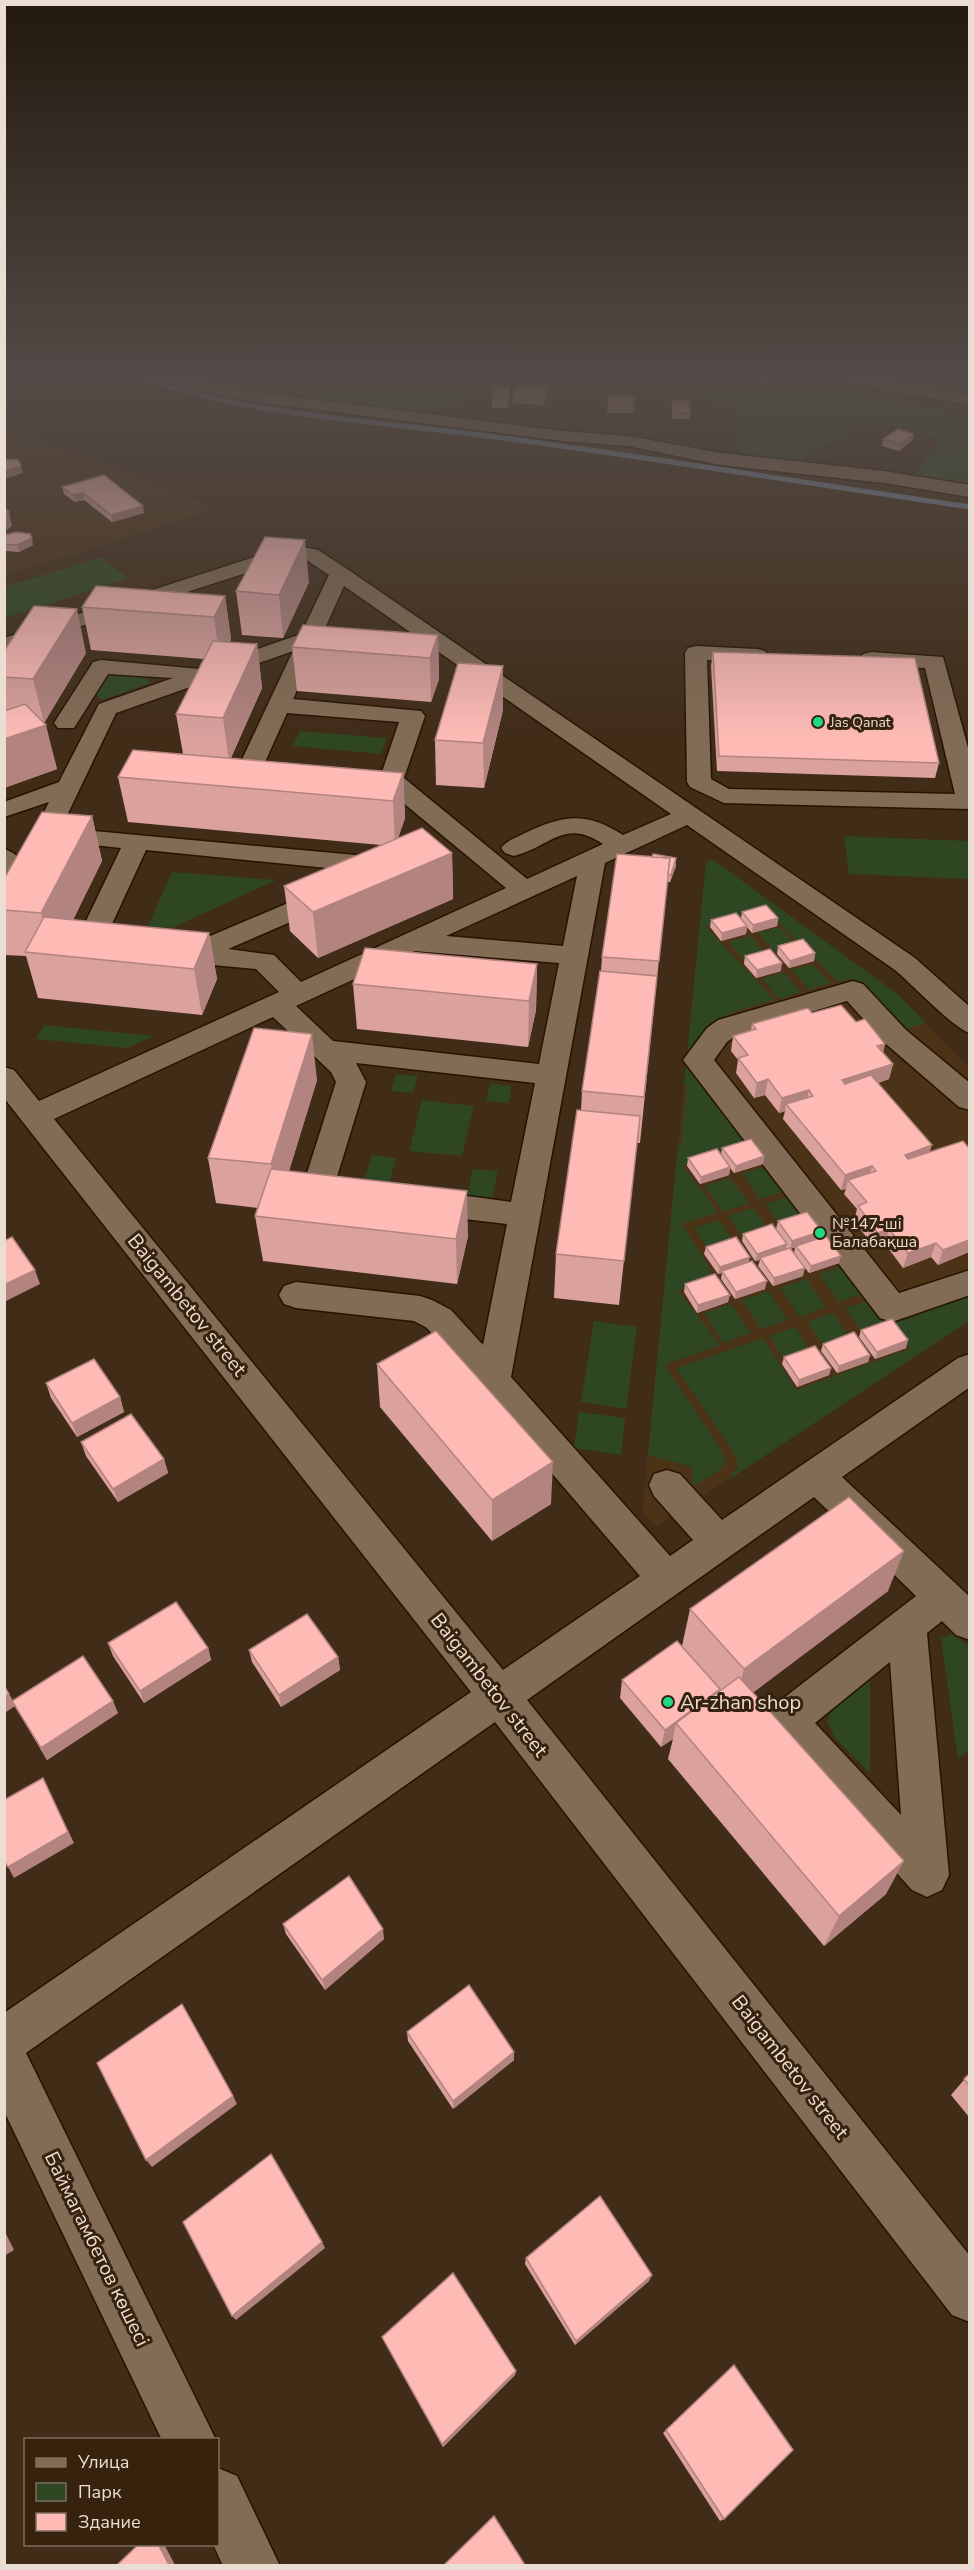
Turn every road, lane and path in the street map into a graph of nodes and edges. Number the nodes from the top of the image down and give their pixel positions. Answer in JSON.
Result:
{"nodes":[{"id":1,"x":340,"y":573,"type":"junction"},
{"id":2,"x":310,"y":638,"type":"junction"},
{"id":3,"x":4,"y":645,"type":"edge"},
{"id":4,"x":780,"y":656,"type":"edge"},
{"id":5,"x":851,"y":659,"type":"edge"},
{"id":6,"x":206,"y":674,"type":"junction"},
{"id":7,"x":279,"y":705,"type":"junction"},
{"id":8,"x":107,"y":709,"type":"junction"},
{"id":9,"x":309,"y":773,"type":"edge"},
{"id":10,"x":344,"y":776,"type":"edge"},
{"id":11,"x":391,"y":780,"type":"junction"},
{"id":12,"x":699,"y":782,"type":"junction"},
{"id":13,"x":69,"y":787,"type":"junction"},
{"id":14,"x":664,"y":797,"type":"junction"},
{"id":15,"x":969,"y":802,"type":"edge"},
{"id":16,"x":4,"y":810,"type":"edge"},
{"id":17,"x":690,"y":814,"type":"junction"},
{"id":18,"x":46,"y":834,"type":"junction"},
{"id":19,"x":137,"y":842,"type":"junction"},
{"id":20,"x":621,"y":845,"type":"junction"},
{"id":21,"x":514,"y":848,"type":"dead end"},
{"id":22,"x":4,"y":857,"type":"edge"},
{"id":23,"x":593,"y":858,"type":"junction"},
{"id":24,"x":22,"y":878,"type":"junction"},
{"id":25,"x":524,"y":890,"type":"junction"},
{"id":26,"x":9,"y":901,"type":"edge"},
{"id":27,"x":239,"y":934,"type":"junction"},
{"id":28,"x":411,"y":942,"type":"junction"},
{"id":29,"x":192,"y":954,"type":"junction"},
{"id":30,"x":574,"y":956,"type":"junction"},
{"id":31,"x":264,"y":961,"type":"junction"},
{"id":32,"x":286,"y":999,"type":"junction"},
{"id":33,"x":960,"y":1001,"type":"edge"},
{"id":34,"x":969,"y":1024,"type":"edge"},
{"id":35,"x":325,"y":1050,"type":"junction"},
{"id":36,"x":956,"y":1073,"type":"edge"},
{"id":37,"x":552,"y":1075,"type":"junction"},
{"id":38,"x":4,"y":1077,"type":"edge"},
{"id":39,"x":969,"y":1100,"type":"edge"},
{"id":40,"x":35,"y":1114,"type":"junction"},
{"id":41,"x":525,"y":1215,"type":"junction"},
{"id":42,"x":969,"y":1282,"type":"edge"},
{"id":43,"x":296,"y":1294,"type":"dead end"},
{"id":44,"x":969,"y":1368,"type":"edge"},
{"id":45,"x":493,"y":1380,"type":"junction"},
{"id":46,"x":816,"y":1475,"type":"junction"},
{"id":47,"x":667,"y":1485,"type":"dead end"},
{"id":48,"x":719,"y":1542,"type":"junction"},
{"id":49,"x":666,"y":1579,"type":"junction"},
{"id":50,"x":956,"y":1610,"type":"edge"},
{"id":51,"x":907,"y":1625,"type":"junction"},
{"id":52,"x":499,"y":1696,"type":"junction"},
{"id":53,"x":4,"y":2041,"type":"edge"},
{"id":54,"x":4,"y":2059,"type":"edge"},
{"id":55,"x":969,"y":2297,"type":"edge"},
{"id":56,"x":190,"y":2438,"type":"edge"},
{"id":57,"x":219,"y":2497,"type":"edge"},
{"id":58,"x":252,"y":2565,"type":"edge"}],
"edges":[{"from":1,"to":2,"type":"street"},
{"from":1,"to":3,"type":"street"},
{"from":1,"to":14,"type":"street"},
{"from":2,"to":6,"type":"street"},
{"from":2,"to":7,"type":"street"},
{"from":4,"to":12,"type":"street"},
{"from":5,"to":15,"type":"street"},
{"from":6,"to":8,"type":"street"},
{"from":6,"to":8,"type":"street"},
{"from":7,"to":9,"type":"street"},
{"from":7,"to":11,"type":"street"},
{"from":8,"to":13,"type":"street"},
{"from":10,"to":11,"type":"street"},
{"from":11,"to":25,"type":"street"},
{"from":12,"to":14,"type":"street"},
{"from":12,"to":15,"type":"street"},
{"from":13,"to":16,"type":"street"},
{"from":13,"to":18,"type":"street"},
{"from":14,"to":17,"type":"street"},
{"from":17,"to":20,"type":"street"},
{"from":17,"to":33,"type":"street"},
{"from":18,"to":19,"type":"street"},
{"from":18,"to":24,"type":"street"},
{"from":19,"to":27,"type":"street"},
{"from":19,"to":29,"type":"street"},
{"from":20,"to":21,"type":"street"},
{"from":20,"to":23,"type":"street"},
{"from":22,"to":24,"type":"street"},
{"from":23,"to":25,"type":"street"},
{"from":23,"to":30,"type":"street"},
{"from":24,"to":26,"type":"street"},
{"from":25,"to":28,"type":"street"},
{"from":27,"to":29,"type":"street"},
{"from":27,"to":31,"type":"street"},
{"from":28,"to":30,"type":"street"},
{"from":28,"to":32,"type":"street"},
{"from":29,"to":31,"type":"street"},
{"from":30,"to":37,"type":"street"},
{"from":31,"to":32,"type":"street"},
{"from":32,"to":35,"type":"street"},
{"from":32,"to":40,"type":"street"},
{"from":33,"to":34,"type":"street"},
{"from":35,"to":37,"type":"street"},
{"from":35,"to":41,"type":"street"},
{"from":36,"to":39,"type":"street"},
{"from":36,"to":42,"type":"street"},
{"from":37,"to":41,"type":"street"},
{"from":38,"to":40,"type":"street","name":"Baigambetov street"},
{"from":40,"to":52,"type":"street","name":"Baigambetov street"},
{"from":41,"to":45,"type":"street"},
{"from":43,"to":45,"type":"street"},
{"from":44,"to":46,"type":"street"},
{"from":45,"to":49,"type":"street"},
{"from":46,"to":48,"type":"street"},
{"from":46,"to":50,"type":"street"},
{"from":47,"to":48,"type":"street"},
{"from":48,"to":49,"type":"street"},
{"from":49,"to":52,"type":"street"},
{"from":50,"to":51,"type":"street"},
{"from":51,"to":51,"type":"street"},
{"from":52,"to":53,"type":"street"},
{"from":52,"to":55,"type":"street","name":"Baigambetov street"},
{"from":54,"to":56,"type":"street","name":"Баймагамбетов көшесі"},
{"from":57,"to":58,"type":"street"}]}
